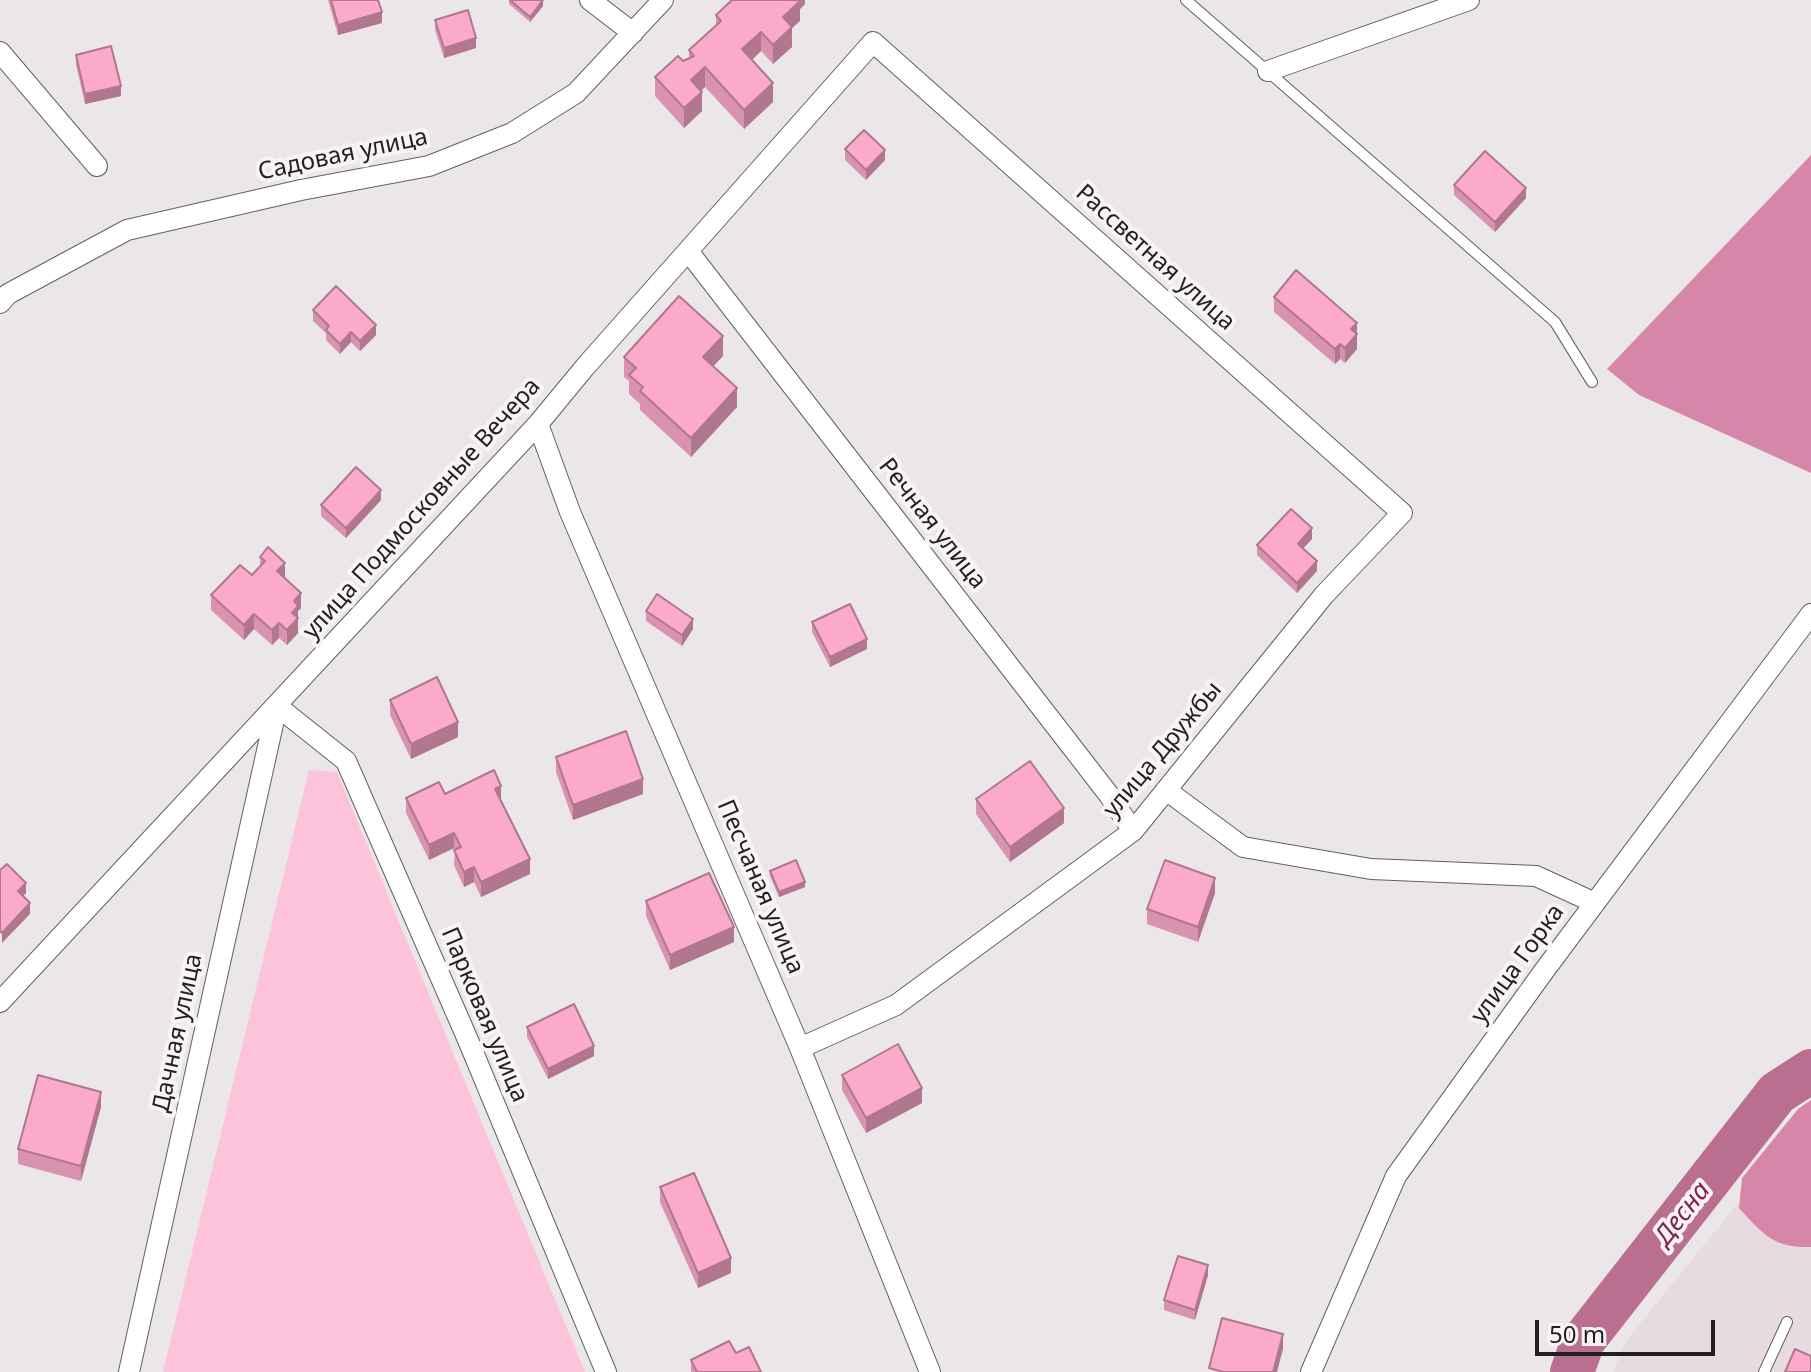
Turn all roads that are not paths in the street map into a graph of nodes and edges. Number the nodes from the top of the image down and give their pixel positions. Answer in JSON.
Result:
{"nodes":[{"id":1,"x":590,"y":0,"type":"edge"},
{"id":2,"x":663,"y":0,"type":"edge"},
{"id":3,"x":1186,"y":0,"type":"edge"},
{"id":4,"x":1469,"y":0,"type":"edge"},
{"id":5,"x":633,"y":33,"type":"junction"},
{"id":6,"x":873,"y":42,"type":"joint"},
{"id":7,"x":0,"y":52,"type":"edge"},
{"id":8,"x":1268,"y":71,"type":"junction"},
{"id":9,"x":97,"y":166,"type":"dead end"},
{"id":10,"x":688,"y":251,"type":"junction"},
{"id":11,"x":0,"y":303,"type":"edge"},
{"id":12,"x":1592,"y":382,"type":"dead end"},
{"id":13,"x":538,"y":424,"type":"junction"},
{"id":14,"x":1402,"y":513,"type":"joint"},
{"id":15,"x":1811,"y":614,"type":"edge"},
{"id":16,"x":277,"y":706,"type":"junction"},
{"id":17,"x":1166,"y":790,"type":"junction"},
{"id":18,"x":1133,"y":831,"type":"junction"},
{"id":19,"x":1595,"y":903,"type":"junction"},
{"id":20,"x":0,"y":1002,"type":"edge"},
{"id":21,"x":800,"y":1048,"type":"junction"},
{"id":22,"x":1787,"y":1322,"type":"dead end"},
{"id":23,"x":129,"y":1372,"type":"edge"},
{"id":24,"x":606,"y":1372,"type":"edge"},
{"id":25,"x":930,"y":1372,"type":"edge"},
{"id":26,"x":1311,"y":1372,"type":"edge"},
{"id":27,"x":1764,"y":1372,"type":"edge"}],
"edges":[{"from":1,"to":5,"type":"street"},
{"from":2,"to":5,"type":"street","name":"Садовая улица"},
{"from":3,"to":8,"type":"lane"},
{"from":4,"to":8,"type":"street"},
{"from":5,"to":11,"type":"street","name":"Садовая улица"},
{"from":6,"to":10,"type":"street","name":"улица Подмосковные Вечера"},
{"from":6,"to":14,"type":"street","name":"Рассветная улица"},
{"from":7,"to":9,"type":"street"},
{"from":8,"to":12,"type":"lane"},
{"from":10,"to":13,"type":"street","name":"улица Подмосковные Вечера"},
{"from":10,"to":18,"type":"street","name":"Речная улица"},
{"from":13,"to":16,"type":"street","name":"улица Подмосковные Вечера"},
{"from":13,"to":21,"type":"street","name":"Песчаная улица"},
{"from":14,"to":17,"type":"street","name":"улица Дружбы"},
{"from":15,"to":19,"type":"street","name":"улица Горка"},
{"from":16,"to":20,"type":"street","name":"улица Подмосковные Вечера"},
{"from":16,"to":23,"type":"street","name":"Дачная улица"},
{"from":16,"to":24,"type":"street","name":"Парковая улица"},
{"from":17,"to":18,"type":"street","name":"улица Дружбы"},
{"from":17,"to":19,"type":"street"},
{"from":18,"to":21,"type":"street","name":"улица Дружбы"},
{"from":19,"to":26,"type":"street","name":"улица Горка"},
{"from":21,"to":25,"type":"street","name":"Песчаная улица"},
{"from":22,"to":27,"type":"lane"}]}
